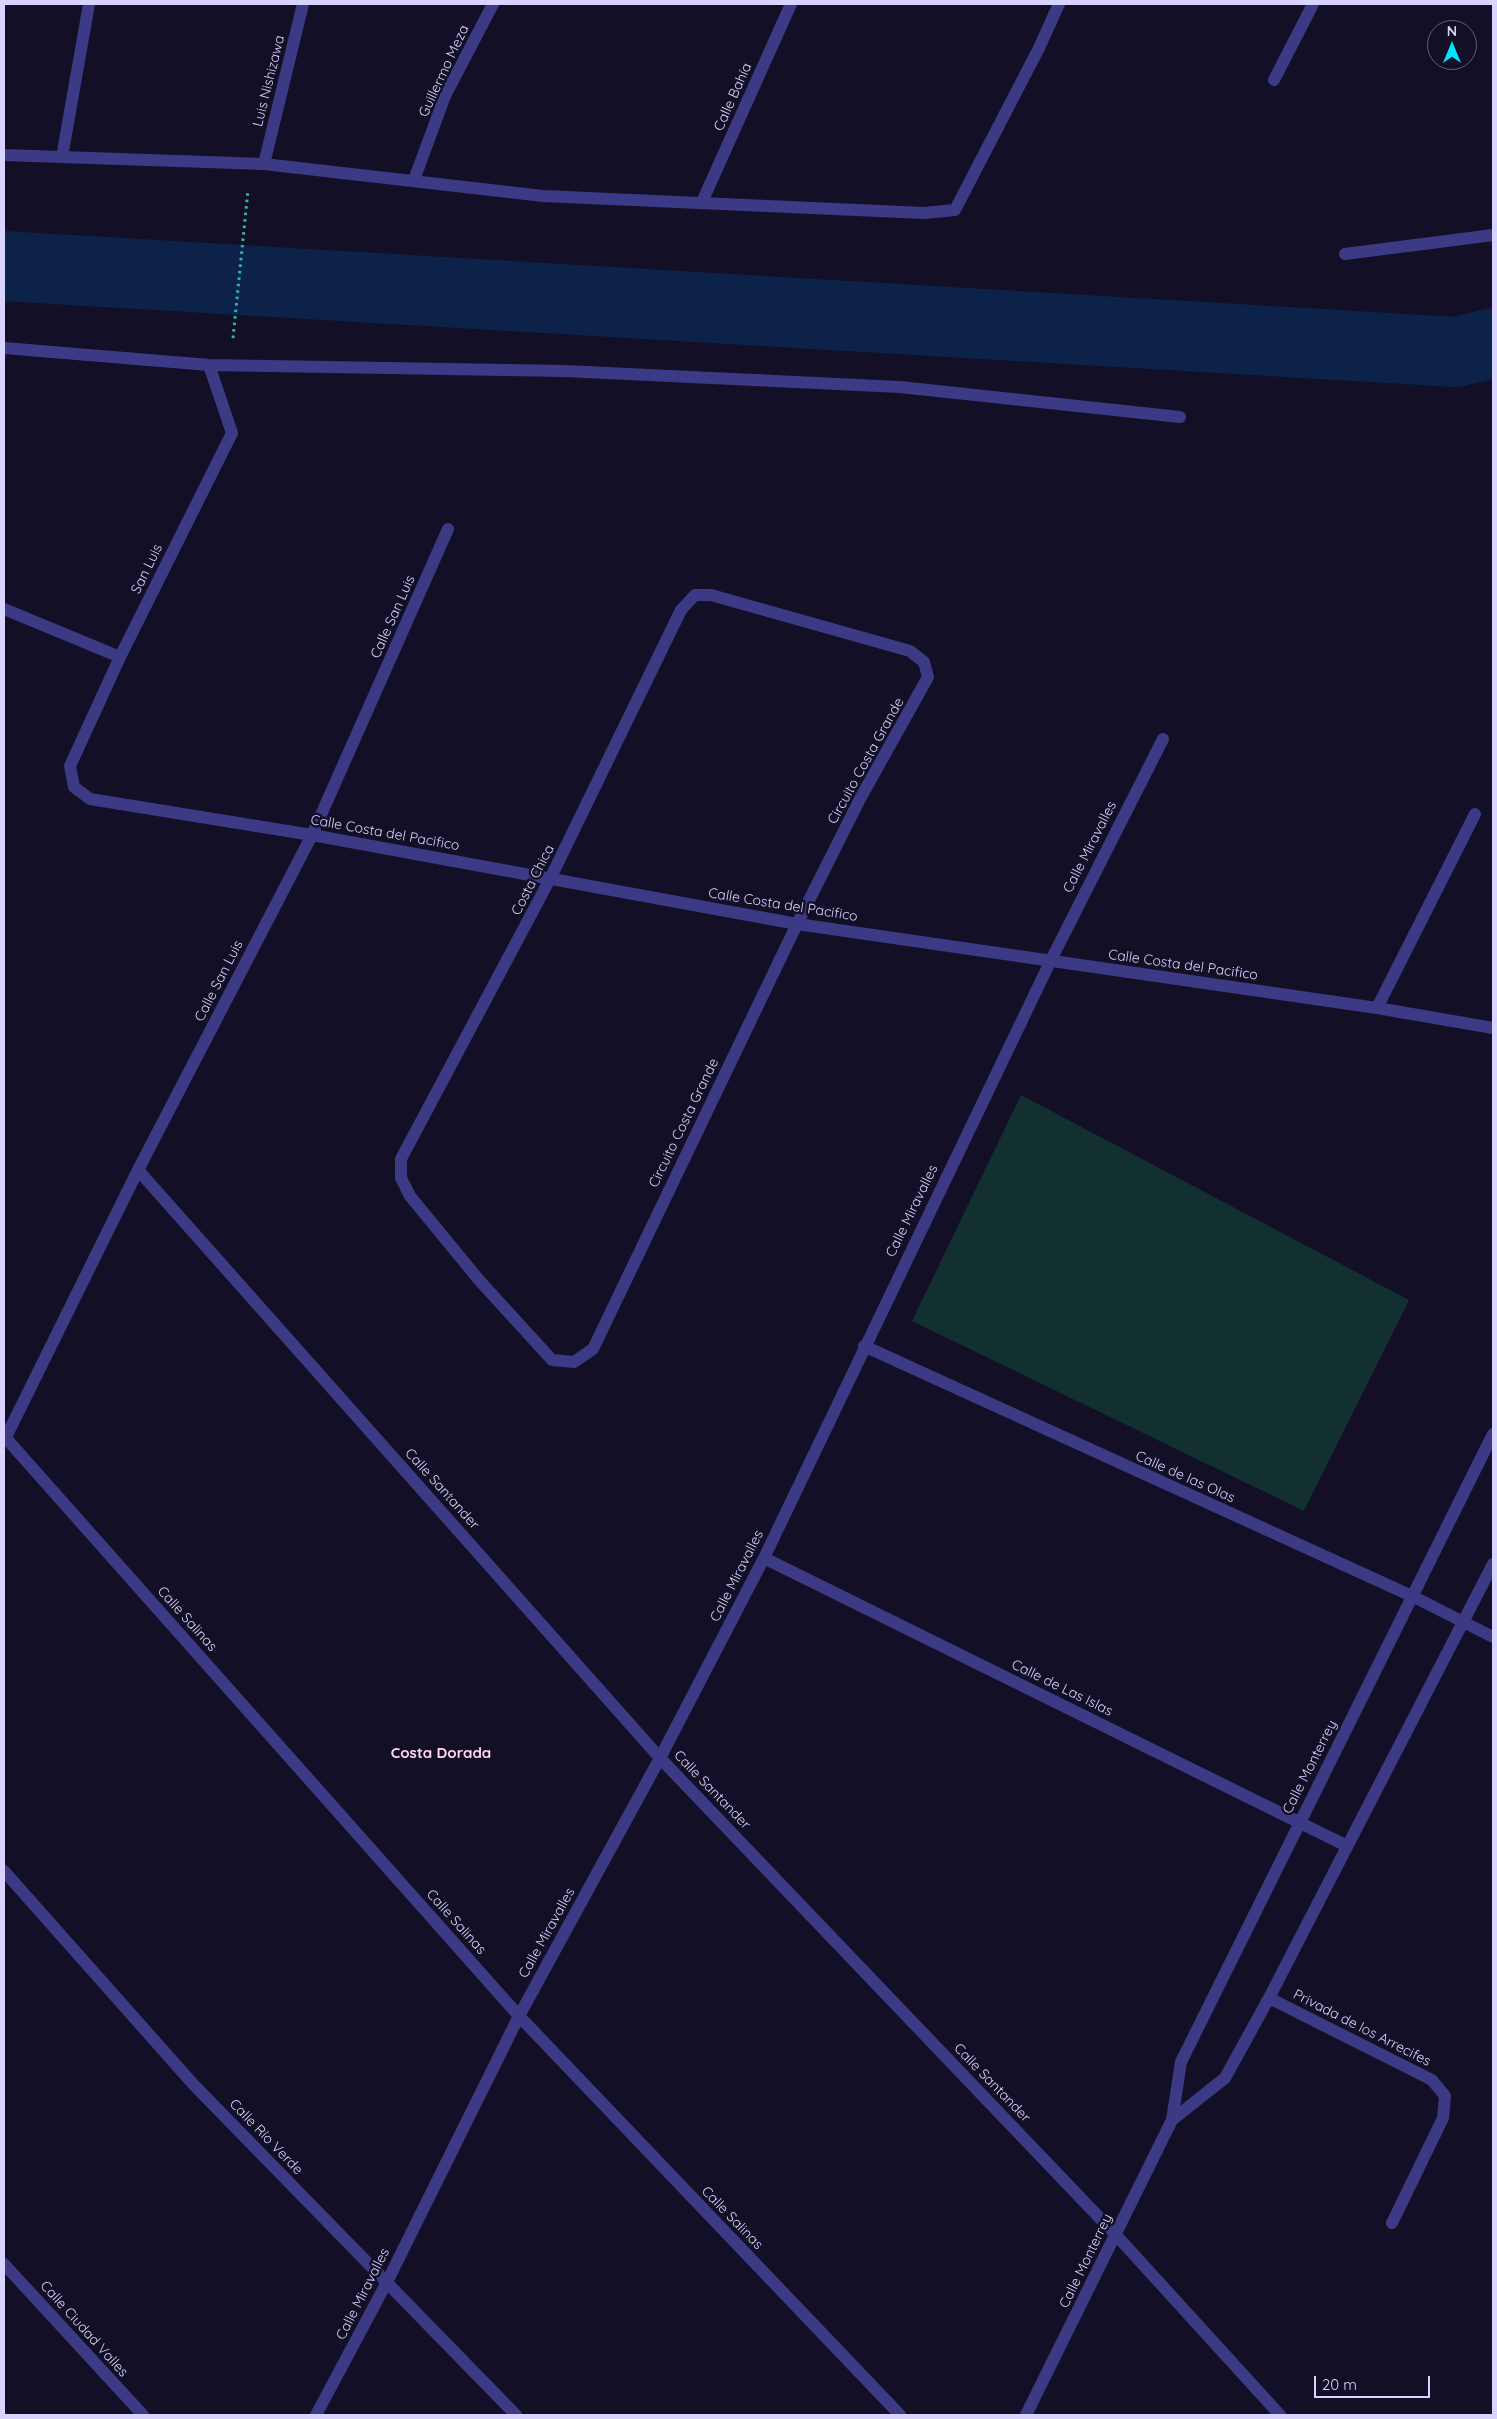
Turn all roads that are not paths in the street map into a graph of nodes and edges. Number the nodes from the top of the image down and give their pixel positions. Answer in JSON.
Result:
{"nodes":[{"id":1,"x":89,"y":4,"type":"edge"},
{"id":2,"x":303,"y":4,"type":"edge"},
{"id":3,"x":493,"y":4,"type":"edge"},
{"id":4,"x":790,"y":4,"type":"edge"},
{"id":5,"x":1059,"y":4,"type":"edge"},
{"id":6,"x":1313,"y":4,"type":"edge"},
{"id":7,"x":1274,"y":80,"type":"dead end"},
{"id":8,"x":4,"y":155,"type":"edge"},
{"id":9,"x":62,"y":157,"type":"junction"},
{"id":10,"x":264,"y":164,"type":"junction"},
{"id":11,"x":414,"y":180,"type":"junction"},
{"id":12,"x":702,"y":202,"type":"junction"},
{"id":13,"x":1493,"y":234,"type":"edge"},
{"id":14,"x":1345,"y":254,"type":"dead end"},
{"id":15,"x":4,"y":348,"type":"edge"},
{"id":16,"x":210,"y":365,"type":"junction"},
{"id":17,"x":1180,"y":417,"type":"dead end"},
{"id":18,"x":448,"y":529,"type":"dead end"},
{"id":19,"x":4,"y":609,"type":"edge"},
{"id":20,"x":120,"y":657,"type":"junction"},
{"id":21,"x":924,"y":662,"type":"joint"},
{"id":22,"x":1163,"y":739,"type":"dead end"},
{"id":23,"x":74,"y":787,"type":"joint"},
{"id":24,"x":1476,"y":814,"type":"dead end"},
{"id":25,"x":312,"y":835,"type":"junction"},
{"id":26,"x":550,"y":879,"type":"junction"},
{"id":27,"x":797,"y":924,"type":"junction"},
{"id":28,"x":1051,"y":960,"type":"junction"},
{"id":29,"x":1377,"y":1008,"type":"junction"},
{"id":30,"x":1493,"y":1028,"type":"edge"},
{"id":31,"x":138,"y":1170,"type":"junction"},
{"id":32,"x":401,"y":1178,"type":"joint"},
{"id":33,"x":864,"y":1346,"type":"junction"},
{"id":34,"x":1493,"y":1434,"type":"edge"},
{"id":35,"x":4,"y":1438,"type":"edge"},
{"id":36,"x":764,"y":1558,"type":"junction"},
{"id":37,"x":1493,"y":1564,"type":"edge"},
{"id":38,"x":1414,"y":1597,"type":"junction"},
{"id":39,"x":1464,"y":1623,"type":"junction"},
{"id":40,"x":1493,"y":1637,"type":"edge"},
{"id":41,"x":660,"y":1758,"type":"junction"},
{"id":42,"x":1300,"y":1821,"type":"junction"},
{"id":43,"x":1346,"y":1846,"type":"junction"},
{"id":44,"x":4,"y":1871,"type":"edge"},
{"id":45,"x":1269,"y":1998,"type":"junction"},
{"id":46,"x":519,"y":2016,"type":"junction"},
{"id":47,"x":1172,"y":2120,"type":"junction"},
{"id":48,"x":1392,"y":2223,"type":"dead end"},
{"id":49,"x":1116,"y":2235,"type":"junction"},
{"id":50,"x":4,"y":2264,"type":"edge"},
{"id":51,"x":387,"y":2282,"type":"junction"},
{"id":52,"x":143,"y":2415,"type":"edge"},
{"id":53,"x":316,"y":2415,"type":"edge"},
{"id":54,"x":516,"y":2415,"type":"edge"},
{"id":55,"x":900,"y":2415,"type":"edge"},
{"id":56,"x":1026,"y":2415,"type":"edge"},
{"id":57,"x":1280,"y":2415,"type":"edge"}],
"edges":[{"from":1,"to":9,"type":"street"},
{"from":2,"to":10,"type":"street","name":"Luis Nishizawa"},
{"from":3,"to":11,"type":"street","name":"Guillermo Meza"},
{"from":4,"to":12,"type":"street","name":"Calle Bahía"},
{"from":5,"to":12,"type":"street"},
{"from":6,"to":7,"type":"street"},
{"from":8,"to":9,"type":"street"},
{"from":9,"to":10,"type":"street"},
{"from":10,"to":11,"type":"street"},
{"from":11,"to":12,"type":"street"},
{"from":13,"to":14,"type":"street"},
{"from":15,"to":16,"type":"street"},
{"from":16,"to":17,"type":"street"},
{"from":16,"to":20,"type":"street","name":"San Luis"},
{"from":18,"to":25,"type":"street","name":"Calle San Luis"},
{"from":19,"to":20,"type":"street"},
{"from":20,"to":23,"type":"street","name":"San Luis"},
{"from":21,"to":26,"type":"street","name":"Costa Chica"},
{"from":21,"to":27,"type":"street","name":"Circuito Costa Grande"},
{"from":22,"to":28,"type":"street","name":"Calle Miravalles"},
{"from":23,"to":25,"type":"street","name":"Calle Costa del Pacifico"},
{"from":24,"to":29,"type":"street"},
{"from":25,"to":26,"type":"street","name":"Calle Costa del Pacifico"},
{"from":25,"to":31,"type":"street","name":"Calle San Luis"},
{"from":26,"to":27,"type":"street","name":"Calle Costa del Pacifico"},
{"from":26,"to":32,"type":"street","name":"Costa Chica"},
{"from":27,"to":28,"type":"street","name":"Calle Costa del Pacifico"},
{"from":27,"to":32,"type":"street","name":"Circuito Costa Grande"},
{"from":28,"to":29,"type":"street","name":"Calle Costa del Pacifico"},
{"from":28,"to":33,"type":"street","name":"Calle Miravalles"},
{"from":29,"to":30,"type":"street","name":"Calle Costa del Pacifico"},
{"from":31,"to":35,"type":"street","name":"Calle San Luis"},
{"from":31,"to":41,"type":"street","name":"Calle Santander"},
{"from":33,"to":36,"type":"street","name":"Calle Miravalles"},
{"from":33,"to":38,"type":"street","name":"Calle de las Olas"},
{"from":34,"to":38,"type":"street","name":"Calle Monterrey"},
{"from":35,"to":46,"type":"street","name":"Calle Salinas"},
{"from":36,"to":41,"type":"street","name":"Calle Miravalles"},
{"from":36,"to":42,"type":"street","name":"Calle de Las Islas"},
{"from":37,"to":39,"type":"street","name":"Calle Monterrey"},
{"from":38,"to":39,"type":"street","name":"Calle de las Olas"},
{"from":38,"to":42,"type":"street","name":"Calle Monterrey"},
{"from":39,"to":40,"type":"street","name":"Calle de las Olas"},
{"from":39,"to":43,"type":"street","name":"Calle Monterrey"},
{"from":41,"to":46,"type":"street","name":"Calle Miravalles"},
{"from":41,"to":49,"type":"street","name":"Calle Santander"},
{"from":42,"to":43,"type":"street","name":"Calle de Las Islas"},
{"from":42,"to":47,"type":"street","name":"Calle Monterrey"},
{"from":43,"to":45,"type":"street","name":"Calle Monterrey"},
{"from":44,"to":51,"type":"street","name":"Calle Río Verde"},
{"from":45,"to":47,"type":"street","name":"Calle Monterrey"},
{"from":45,"to":48,"type":"street","name":"Privada de los Arrecifes"},
{"from":46,"to":51,"type":"street","name":"Calle Miravalles"},
{"from":46,"to":55,"type":"street","name":"Calle Salinas"},
{"from":47,"to":49,"type":"street","name":"Calle Monterrey"},
{"from":49,"to":56,"type":"street","name":"Calle Monterrey"},
{"from":49,"to":57,"type":"street","name":"Calle Santander"},
{"from":50,"to":52,"type":"street","name":"Calle Ciudad Valles"},
{"from":51,"to":53,"type":"street","name":"Calle Miravalles"},
{"from":51,"to":54,"type":"street","name":"Calle Río Verde"}]}
